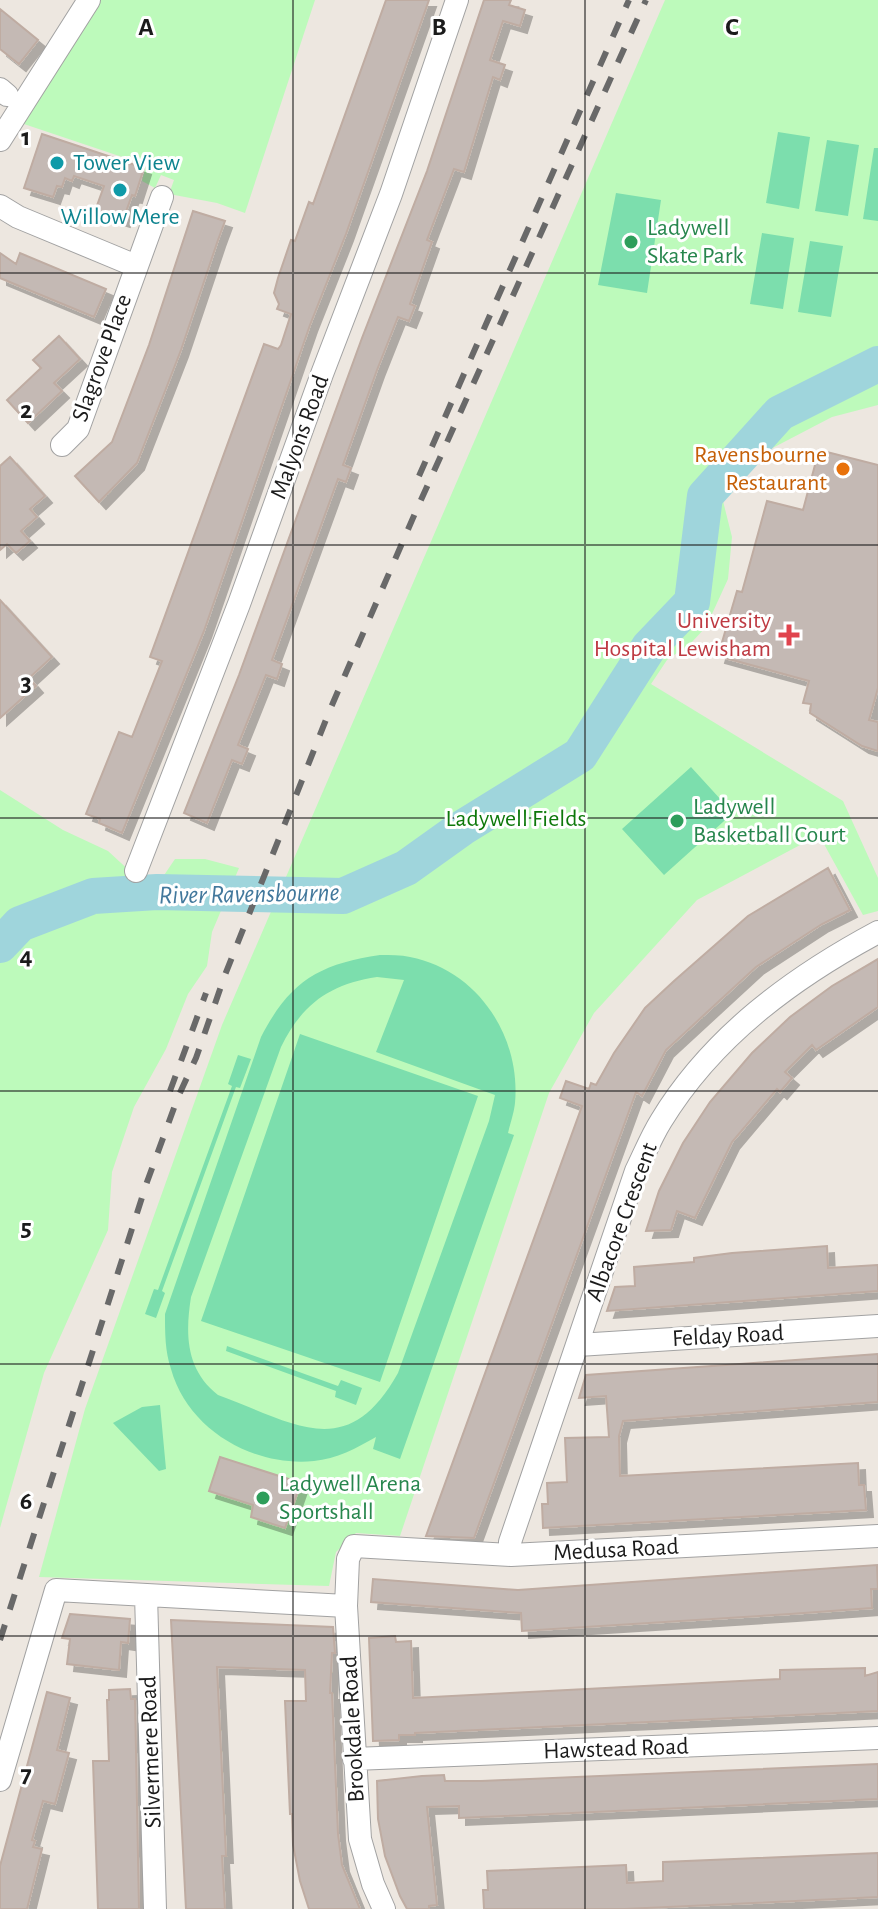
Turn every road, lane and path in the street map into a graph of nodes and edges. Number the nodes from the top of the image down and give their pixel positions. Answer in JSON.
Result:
{"nodes":[{"id":1,"x":89,"y":0,"type":"edge"},
{"id":2,"x":457,"y":0,"type":"edge"},
{"id":3,"x":0,"y":140,"type":"edge"},
{"id":4,"x":162,"y":197,"type":"dead end"},
{"id":5,"x":0,"y":206,"type":"edge"},
{"id":6,"x":136,"y":266,"type":"junction"},
{"id":7,"x":62,"y":445,"type":"dead end"},
{"id":8,"x":136,"y":871,"type":"dead end"},
{"id":9,"x":878,"y":932,"type":"edge"},
{"id":10,"x":878,"y":1326,"type":"edge"},
{"id":11,"x":578,"y":1345,"type":"junction"},
{"id":12,"x":878,"y":1536,"type":"edge"},
{"id":13,"x":354,"y":1546,"type":"joint"},
{"id":14,"x":511,"y":1555,"type":"junction"},
{"id":15,"x":146,"y":1595,"type":"junction"},
{"id":16,"x":346,"y":1606,"type":"junction"},
{"id":17,"x":878,"y":1738,"type":"edge"},
{"id":18,"x":354,"y":1759,"type":"junction"},
{"id":19,"x":0,"y":1780,"type":"edge"},
{"id":20,"x":155,"y":1909,"type":"edge"},
{"id":21,"x":384,"y":1909,"type":"edge"}],
"edges":[{"from":1,"to":3,"type":"street"},
{"from":2,"to":8,"type":"street","name":"Malyons Road"},
{"from":4,"to":6,"type":"street","name":"Slagrove Place"},
{"from":5,"to":6,"type":"street","name":"Slagrove Place"},
{"from":6,"to":7,"type":"street","name":"Slagrove Place"},
{"from":9,"to":11,"type":"street","name":"Albacore Crescent"},
{"from":10,"to":11,"type":"street","name":"Felday Road"},
{"from":11,"to":14,"type":"street","name":"Albacore Crescent"},
{"from":12,"to":14,"type":"street","name":"Medusa Road"},
{"from":13,"to":14,"type":"street","name":"Medusa Road"},
{"from":13,"to":16,"type":"street","name":"Brookdale Road"},
{"from":15,"to":16,"type":"street"},
{"from":15,"to":19,"type":"street"},
{"from":15,"to":20,"type":"street","name":"Silvermere Road"},
{"from":16,"to":18,"type":"street","name":"Brookdale Road"},
{"from":17,"to":18,"type":"street","name":"Hawstead Road"},
{"from":18,"to":21,"type":"street","name":"Brookdale Road"}]}
